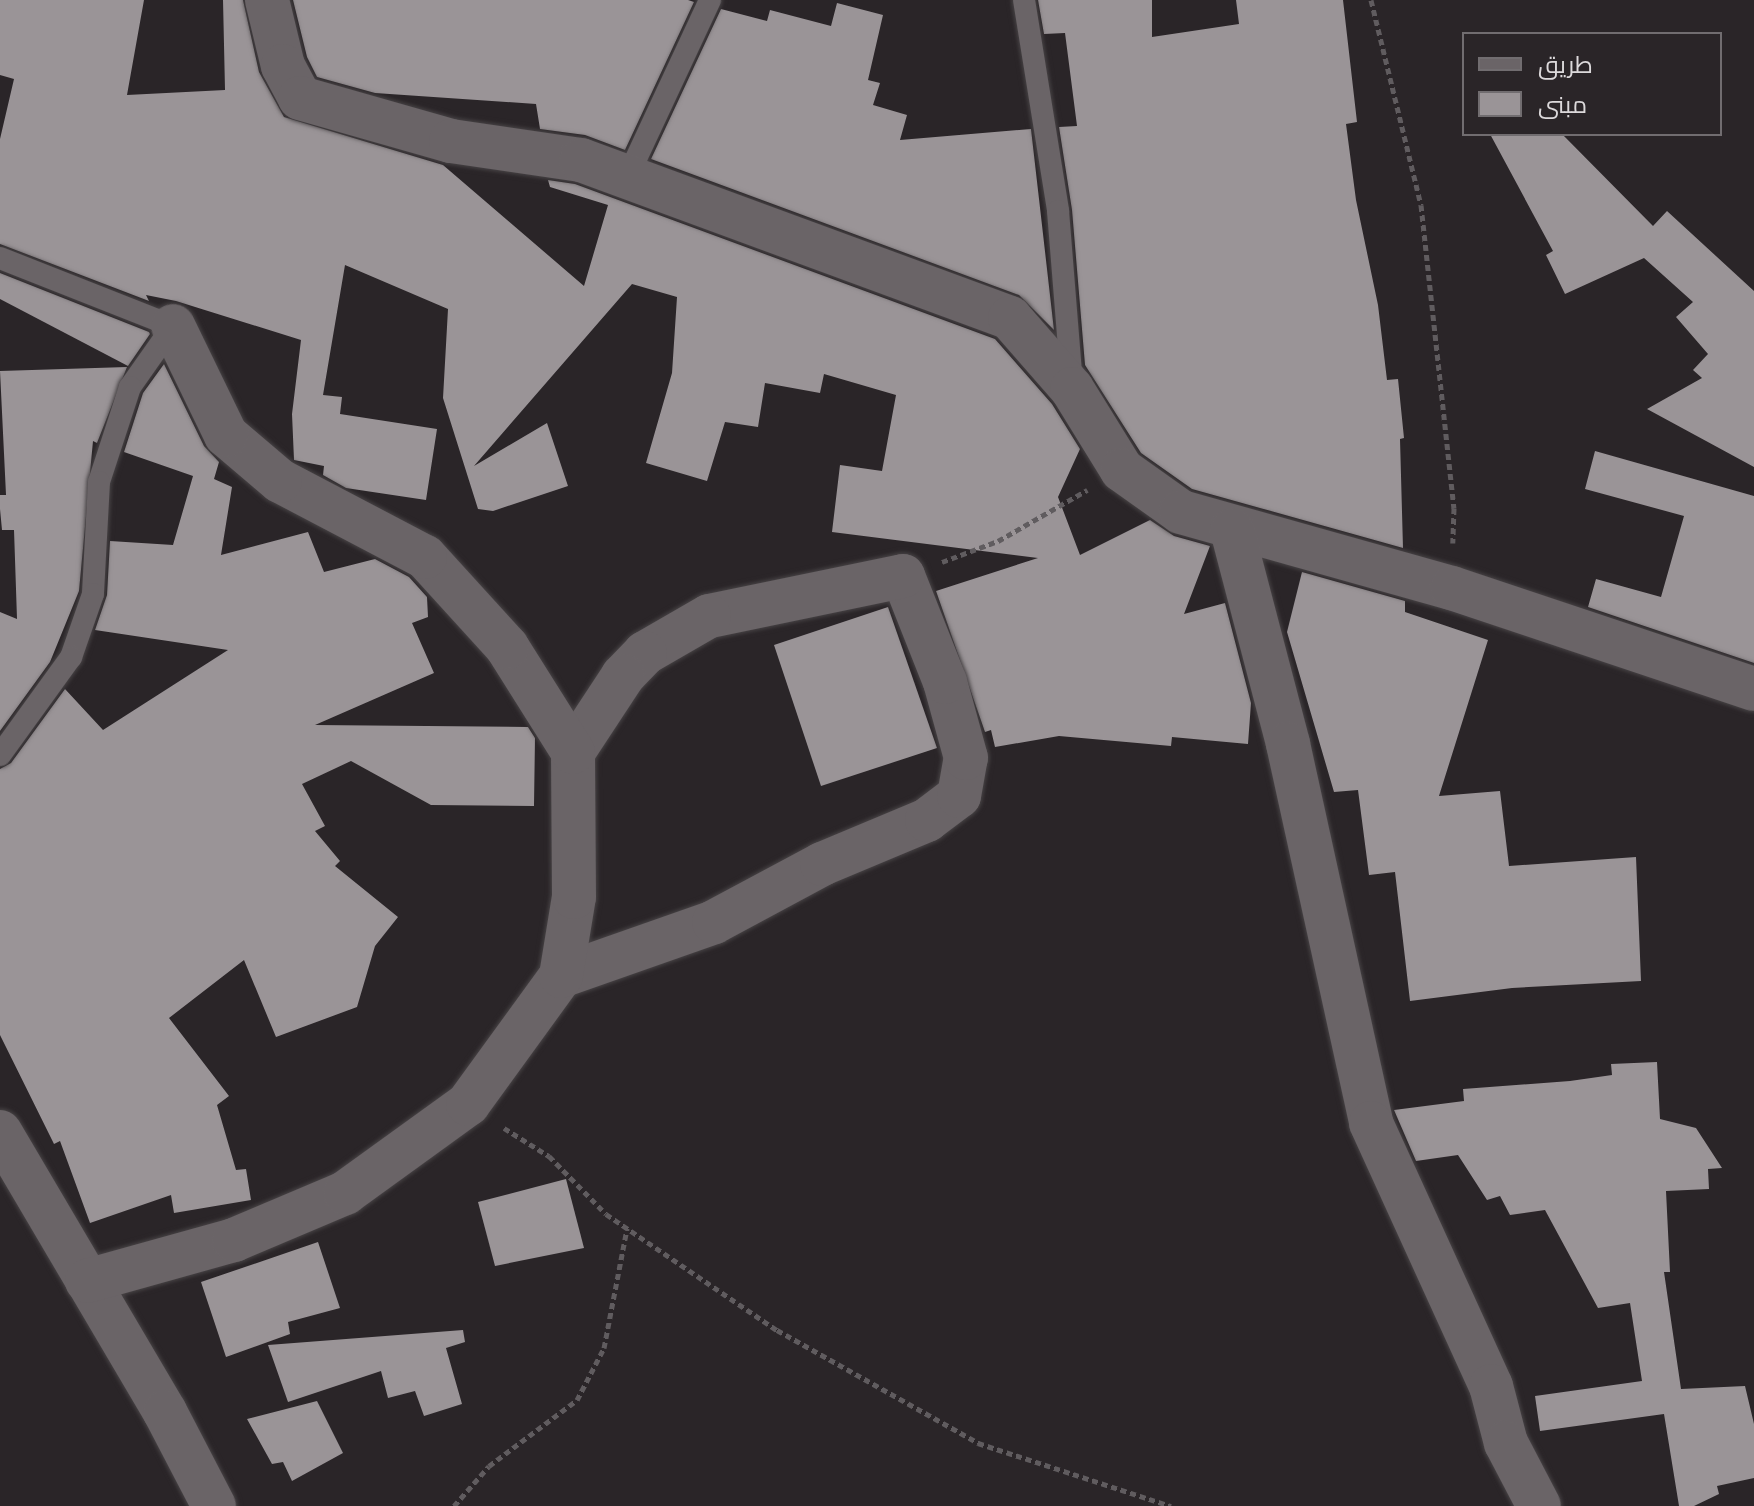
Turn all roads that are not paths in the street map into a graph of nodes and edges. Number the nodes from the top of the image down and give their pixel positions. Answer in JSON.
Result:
{"nodes":[{"id":1,"x":267,"y":0,"type":"edge"},
{"id":2,"x":710,"y":0,"type":"edge"},
{"id":3,"x":1024,"y":0,"type":"edge"},
{"id":4,"x":628,"y":176,"type":"junction"},
{"id":5,"x":0,"y":258,"type":"edge"},
{"id":6,"x":173,"y":326,"type":"junction"},
{"id":7,"x":1072,"y":389,"type":"junction"},
{"id":8,"x":1232,"y":530,"type":"junction"},
{"id":9,"x":1754,"y":689,"type":"edge"},
{"id":10,"x":573,"y":752,"type":"junction"},
{"id":11,"x":0,"y":755,"type":"edge"},
{"id":12,"x":561,"y":976,"type":"junction"},
{"id":13,"x":0,"y":1132,"type":"edge"},
{"id":14,"x":87,"y":1281,"type":"junction"},
{"id":15,"x":214,"y":1506,"type":"edge"},
{"id":16,"x":1539,"y":1506,"type":"edge"}],
"edges":[{"from":1,"to":4,"type":"street"},
{"from":2,"to":4,"type":"lane"},
{"from":3,"to":7,"type":"lane"},
{"from":4,"to":7,"type":"street"},
{"from":5,"to":6,"type":"lane"},
{"from":6,"to":10,"type":"street"},
{"from":6,"to":11,"type":"lane"},
{"from":7,"to":8,"type":"street"},
{"from":8,"to":9,"type":"street"},
{"from":8,"to":16,"type":"street"},
{"from":10,"to":12,"type":"street"},
{"from":10,"to":12,"type":"street"},
{"from":12,"to":14,"type":"street"},
{"from":13,"to":14,"type":"street"},
{"from":14,"to":15,"type":"street"}]}
